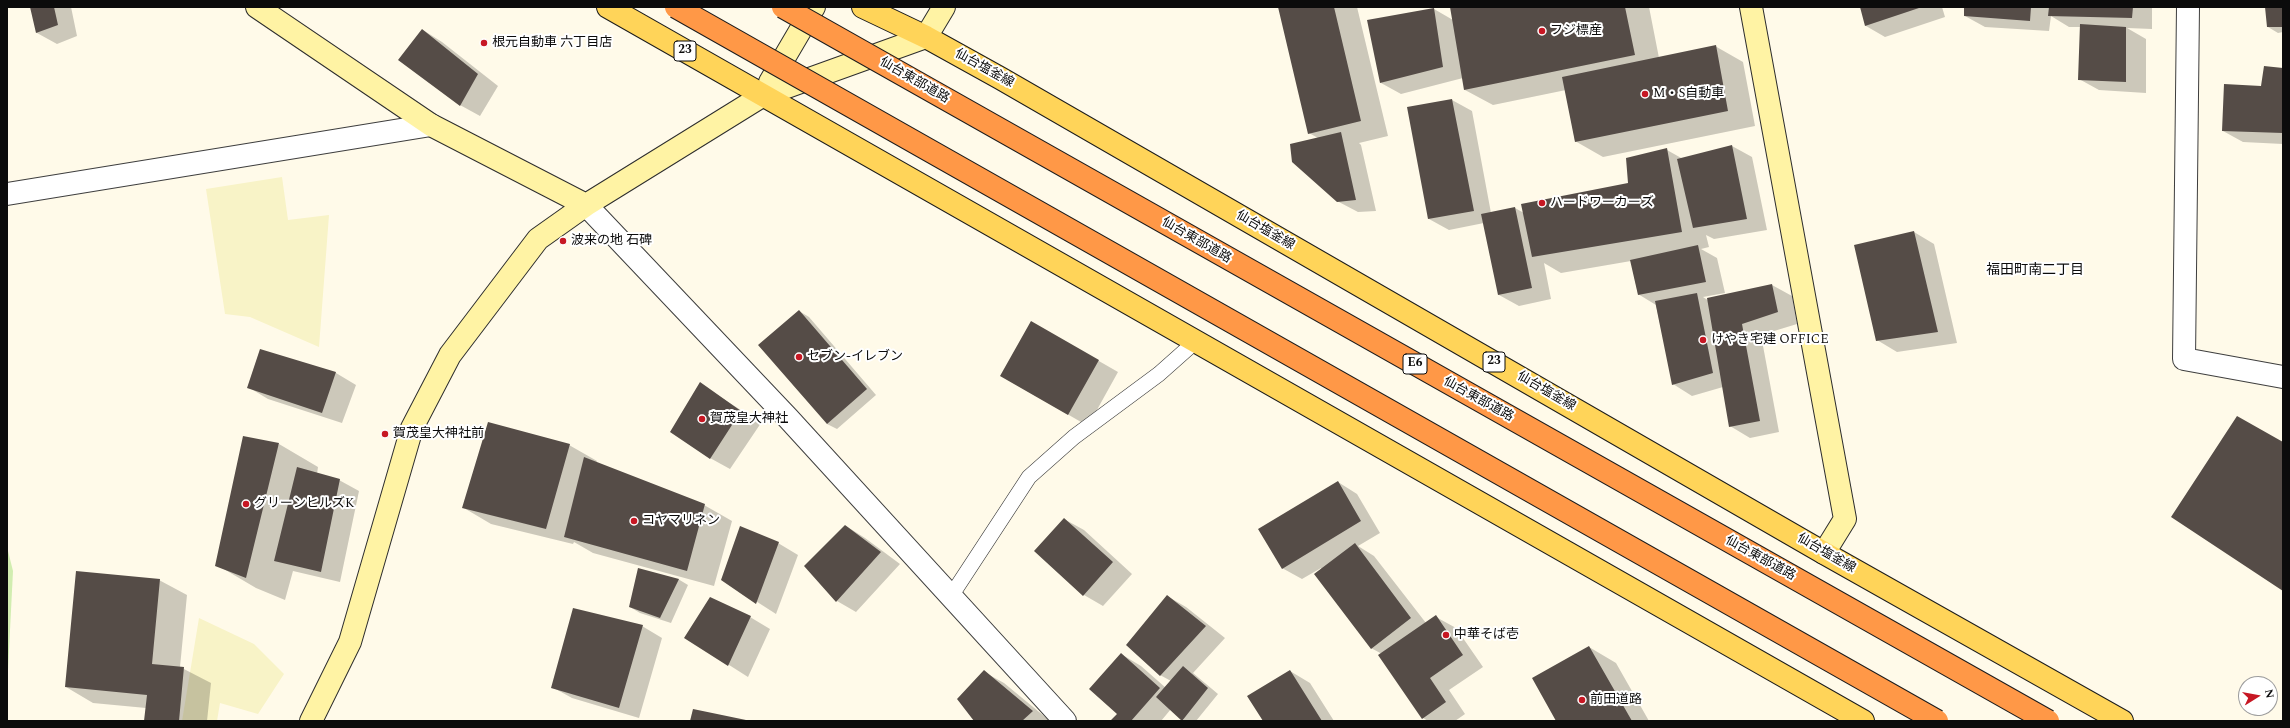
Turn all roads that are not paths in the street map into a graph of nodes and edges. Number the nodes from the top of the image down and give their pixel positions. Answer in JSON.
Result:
{"nodes":[{"id":1,"x":257,"y":7,"type":"edge"},
{"id":2,"x":608,"y":7,"type":"edge"},
{"id":3,"x":676,"y":7,"type":"edge"},
{"id":4,"x":783,"y":7,"type":"edge"},
{"id":5,"x":814,"y":7,"type":"edge"},
{"id":6,"x":863,"y":7,"type":"edge"},
{"id":7,"x":944,"y":7,"type":"edge"},
{"id":8,"x":1751,"y":7,"type":"edge"},
{"id":9,"x":2188,"y":7,"type":"edge"},
{"id":10,"x":926,"y":37,"type":"junction"},
{"id":11,"x":762,"y":96,"type":"junction"},
{"id":12,"x":431,"y":125,"type":"junction"},
{"id":13,"x":7,"y":194,"type":"edge"},
{"id":14,"x":586,"y":205,"type":"junction"},
{"id":15,"x":1195,"y":342,"type":"junction"},
{"id":16,"x":2283,"y":377,"type":"edge"},
{"id":17,"x":1824,"y":552,"type":"junction"},
{"id":18,"x":951,"y":596,"type":"junction"},
{"id":19,"x":311,"y":721,"type":"edge"},
{"id":20,"x":1065,"y":721,"type":"edge"},
{"id":21,"x":1863,"y":721,"type":"edge"},
{"id":22,"x":1937,"y":721,"type":"edge"},
{"id":23,"x":2048,"y":721,"type":"edge"},
{"id":24,"x":2122,"y":721,"type":"edge"}],
"edges":[{"from":1,"to":12,"type":"street"},
{"from":2,"to":11,"type":"main road","number":"23"},
{"from":3,"to":22,"type":"highway","bridge":true},
{"from":4,"to":23,"type":"highway","name":"仙台東部道路","number":"E6","bridge":true},
{"from":5,"to":11,"type":"street"},
{"from":6,"to":10,"type":"main road","name":"仙台塩釜線","number":"23"},
{"from":7,"to":10,"type":"street"},
{"from":8,"to":17,"type":"street"},
{"from":9,"to":16,"type":"street"},
{"from":10,"to":11,"type":"street"},
{"from":10,"to":17,"type":"main road","name":"仙台塩釜線","number":"23"},
{"from":11,"to":14,"type":"street"},
{"from":11,"to":15,"type":"main road","number":"23"},
{"from":12,"to":13,"type":"street"},
{"from":12,"to":14,"type":"street"},
{"from":14,"to":18,"type":"street"},
{"from":14,"to":19,"type":"street"},
{"from":15,"to":18,"type":"lane"},
{"from":15,"to":21,"type":"main road","number":"23"},
{"from":17,"to":24,"type":"main road","name":"仙台塩釜線","number":"23"},
{"from":18,"to":20,"type":"street"}]}
